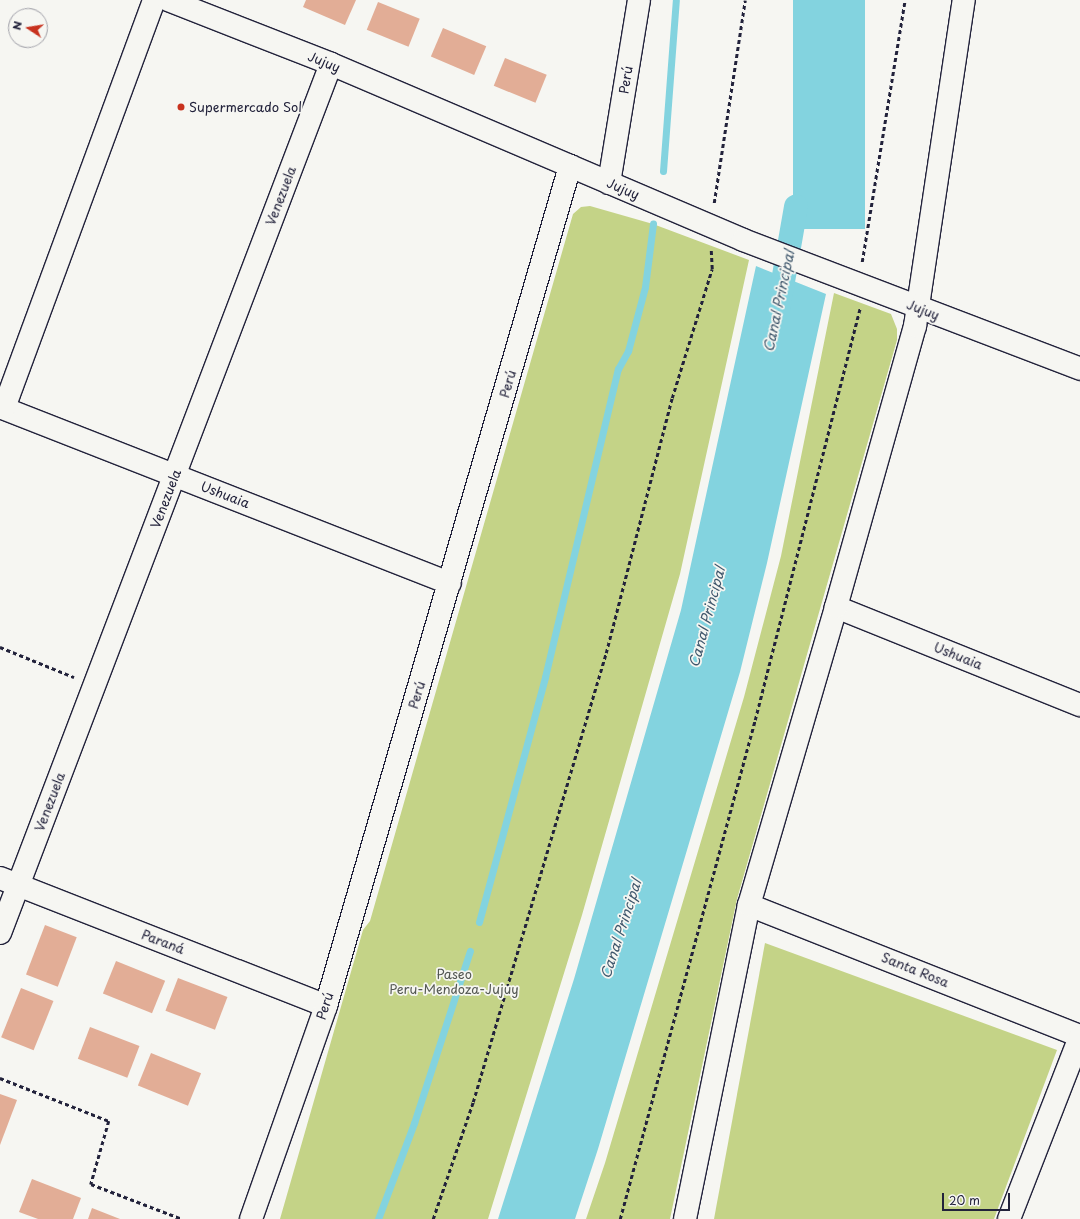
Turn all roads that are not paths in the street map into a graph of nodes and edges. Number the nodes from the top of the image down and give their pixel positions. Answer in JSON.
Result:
{"nodes":[{"id":1,"x":154,"y":0,"type":"edge"},
{"id":2,"x":168,"y":0,"type":"edge"},
{"id":3,"x":639,"y":0,"type":"edge"},
{"id":4,"x":964,"y":0,"type":"edge"},
{"id":5,"x":191,"y":4,"type":"edge"},
{"id":6,"x":331,"y":64,"type":"junction"},
{"id":7,"x":570,"y":166,"type":"junction"},
{"id":8,"x":609,"y":183,"type":"junction"},
{"id":9,"x":917,"y":307,"type":"junction"},
{"id":10,"x":1080,"y":370,"type":"edge"},
{"id":11,"x":2,"y":408,"type":"edge"},
{"id":12,"x":174,"y":475,"type":"junction"},
{"id":13,"x":450,"y":583,"type":"junction"},
{"id":14,"x":836,"y":607,"type":"junction"},
{"id":15,"x":1080,"y":705,"type":"edge"},
{"id":16,"x":9,"y":882,"type":"edge"},
{"id":17,"x":749,"y":905,"type":"junction"},
{"id":18,"x":0,"y":933,"type":"edge"},
{"id":19,"x":326,"y":1006,"type":"junction"},
{"id":20,"x":1080,"y":1036,"type":"edge"},
{"id":21,"x":251,"y":1219,"type":"edge"},
{"id":22,"x":685,"y":1219,"type":"edge"},
{"id":23,"x":1009,"y":1219,"type":"edge"}],
"edges":[{"from":1,"to":11,"type":"street"},
{"from":2,"to":5,"type":"street","name":"Jujuy"},
{"from":3,"to":8,"type":"street","name":"Perú"},
{"from":4,"to":9,"type":"street"},
{"from":5,"to":6,"type":"street","name":"Jujuy"},
{"from":6,"to":7,"type":"street","name":"Jujuy"},
{"from":6,"to":12,"type":"street","name":"Venezuela"},
{"from":7,"to":8,"type":"street","name":"Jujuy"},
{"from":7,"to":13,"type":"street","name":"Perú"},
{"from":8,"to":9,"type":"street","name":"Jujuy"},
{"from":9,"to":10,"type":"street","name":"Jujuy"},
{"from":9,"to":14,"type":"street"},
{"from":11,"to":12,"type":"street","name":"Ushuaia"},
{"from":12,"to":13,"type":"street","name":"Ushuaia"},
{"from":12,"to":16,"type":"street","name":"Venezuela"},
{"from":13,"to":19,"type":"street","name":"Perú"},
{"from":14,"to":15,"type":"street","name":"Ushuaia"},
{"from":14,"to":17,"type":"street"},
{"from":16,"to":18,"type":"street","name":"Venezuela"},
{"from":16,"to":19,"type":"street","name":"Paraná"},
{"from":17,"to":20,"type":"street","name":"Santa Rosa"},
{"from":17,"to":22,"type":"street"},
{"from":19,"to":21,"type":"street","name":"Perú"},
{"from":20,"to":23,"type":"street"}]}
